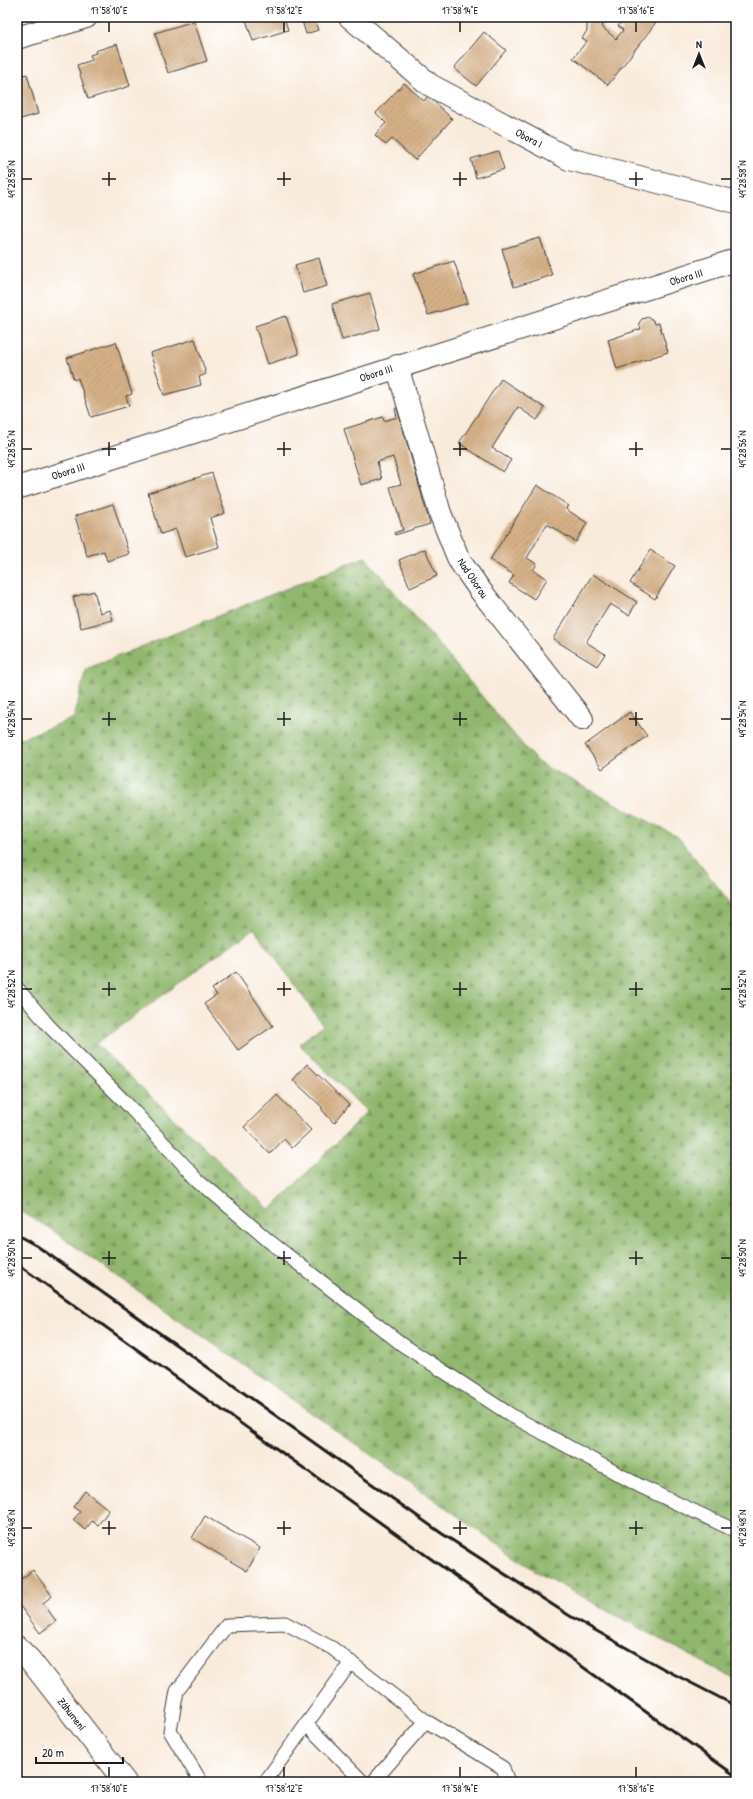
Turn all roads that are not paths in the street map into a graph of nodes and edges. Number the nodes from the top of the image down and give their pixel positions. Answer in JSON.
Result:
{"nodes":[{"id":1,"x":86,"y":17,"type":"edge"},
{"id":2,"x":350,"y":17,"type":"edge"},
{"id":3,"x":17,"y":38,"type":"edge"},
{"id":4,"x":736,"y":202,"type":"edge"},
{"id":5,"x":736,"y":260,"type":"edge"},
{"id":6,"x":397,"y":366,"type":"junction"},
{"id":7,"x":17,"y":488,"type":"edge"},
{"id":8,"x":582,"y":719,"type":"dead end"},
{"id":9,"x":17,"y":988,"type":"edge"},
{"id":10,"x":736,"y":1531,"type":"edge"},
{"id":11,"x":17,"y":1647,"type":"edge"},
{"id":12,"x":351,"y":1662,"type":"junction"},
{"id":13,"x":426,"y":1721,"type":"junction"},
{"id":14,"x":306,"y":1724,"type":"junction"},
{"id":15,"x":125,"y":1782,"type":"edge"},
{"id":16,"x":201,"y":1782,"type":"edge"},
{"id":17,"x":265,"y":1782,"type":"edge"},
{"id":18,"x":363,"y":1782,"type":"edge"},
{"id":19,"x":373,"y":1782,"type":"edge"},
{"id":20,"x":508,"y":1782,"type":"edge"}],
"edges":[{"from":1,"to":3,"type":"street"},
{"from":2,"to":4,"type":"street","name":"Obora I"},
{"from":5,"to":6,"type":"street","name":"Obora III"},
{"from":6,"to":7,"type":"street","name":"Obora III"},
{"from":6,"to":8,"type":"street","name":"Nad Oborou"},
{"from":9,"to":10,"type":"lane"},
{"from":11,"to":15,"type":"street","name":"Záhumení"},
{"from":12,"to":13,"type":"lane"},
{"from":12,"to":14,"type":"lane"},
{"from":12,"to":16,"type":"lane"},
{"from":13,"to":19,"type":"lane"},
{"from":13,"to":20,"type":"lane"},
{"from":14,"to":17,"type":"lane"},
{"from":14,"to":18,"type":"lane"}]}
